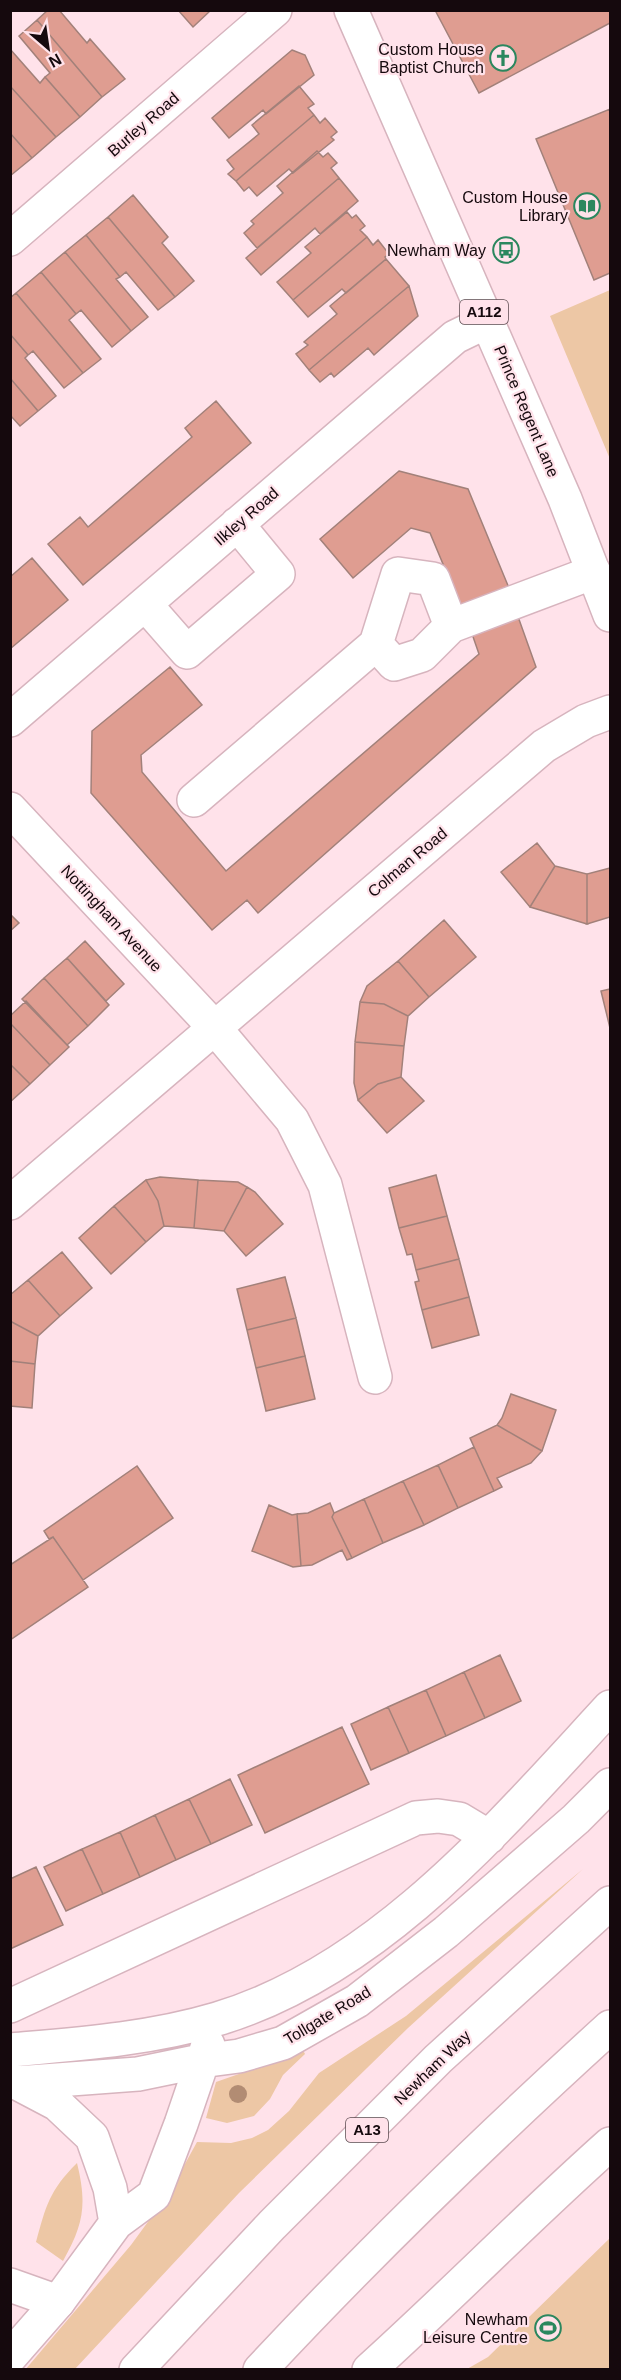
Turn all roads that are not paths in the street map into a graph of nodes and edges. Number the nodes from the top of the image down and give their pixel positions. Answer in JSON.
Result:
{"nodes":[{"id":1,"x":275,"y":10,"type":"edge"},
{"id":2,"x":351,"y":10,"type":"edge"},
{"id":3,"x":10,"y":239,"type":"edge"},
{"id":4,"x":488,"y":321,"type":"junction"},
{"id":5,"x":237,"y":524,"type":"junction"},
{"id":6,"x":594,"y":572,"type":"junction"},
{"id":7,"x":144,"y":604,"type":"junction"},
{"id":8,"x":610,"y":615,"type":"edge"},
{"id":9,"x":451,"y":627,"type":"junction"},
{"id":10,"x":376,"y":644,"type":"junction"},
{"id":11,"x":610,"y":712,"type":"edge"},
{"id":12,"x":10,"y":720,"type":"edge"},
{"id":13,"x":194,"y":800,"type":"dead end"},
{"id":14,"x":10,"y":809,"type":"edge"},
{"id":15,"x":214,"y":1027,"type":"junction"},
{"id":16,"x":10,"y":1203,"type":"edge"},
{"id":17,"x":375,"y":1377,"type":"dead end"},
{"id":18,"x":610,"y":1707,"type":"edge"},
{"id":19,"x":610,"y":1785,"type":"edge"},
{"id":20,"x":489,"y":1837,"type":"junction"},
{"id":21,"x":610,"y":1903,"type":"edge"},
{"id":22,"x":10,"y":2006,"type":"edge"},
{"id":23,"x":218,"y":2019,"type":"junction"},
{"id":24,"x":610,"y":2027,"type":"edge"},
{"id":25,"x":10,"y":2050,"type":"edge"},
{"id":26,"x":201,"y":2061,"type":"junction"},
{"id":27,"x":14,"y":2081,"type":"edge"},
{"id":28,"x":610,"y":2144,"type":"edge"},
{"id":29,"x":116,"y":2223,"type":"junction"},
{"id":30,"x":10,"y":2285,"type":"edge"},
{"id":31,"x":58,"y":2302,"type":"junction"},
{"id":32,"x":10,"y":2357,"type":"edge"},
{"id":33,"x":136,"y":2370,"type":"edge"},
{"id":34,"x":261,"y":2370,"type":"edge"},
{"id":35,"x":369,"y":2370,"type":"edge"}],
"edges":[{"from":1,"to":3,"type":"main road","name":"Burley Road"},
{"from":2,"to":4,"type":"main road","name":"Prince Regent Lane","number":"A112"},
{"from":4,"to":5,"type":"main road","name":"Ilkley Road"},
{"from":4,"to":6,"type":"main road","name":"Prince Regent Lane","number":"A112"},
{"from":5,"to":7,"type":"main road","name":"Ilkley Road"},
{"from":5,"to":7,"type":"main road"},
{"from":6,"to":8,"type":"main road","name":"Prince Regent Lane","number":"A112"},
{"from":6,"to":9,"type":"main road"},
{"from":7,"to":12,"type":"main road","name":"Ilkley Road"},
{"from":9,"to":10,"type":"main road"},
{"from":9,"to":10,"type":"main road"},
{"from":10,"to":13,"type":"main road"},
{"from":11,"to":15,"type":"main road","name":"Colman Road"},
{"from":14,"to":15,"type":"main road","name":"Nottingham Avenue"},
{"from":15,"to":16,"type":"main road","name":"Colman Road"},
{"from":15,"to":17,"type":"main road"},
{"from":18,"to":20,"type":"main road"},
{"from":19,"to":26,"type":"main road","name":"Tollgate Road"},
{"from":20,"to":22,"type":"main road"},
{"from":20,"to":23,"type":"main road"},
{"from":21,"to":33,"type":"main road","name":"Newham Way","number":"A13"},
{"from":23,"to":25,"type":"main road"},
{"from":23,"to":26,"type":"main road"},
{"from":24,"to":34,"type":"main road"},
{"from":26,"to":27,"type":"main road","name":"Tollgate Road"},
{"from":26,"to":29,"type":"main road"},
{"from":27,"to":29,"type":"main road"},
{"from":28,"to":35,"type":"main road"},
{"from":29,"to":31,"type":"main road"},
{"from":30,"to":31,"type":"main road"},
{"from":31,"to":32,"type":"main road"}]}
